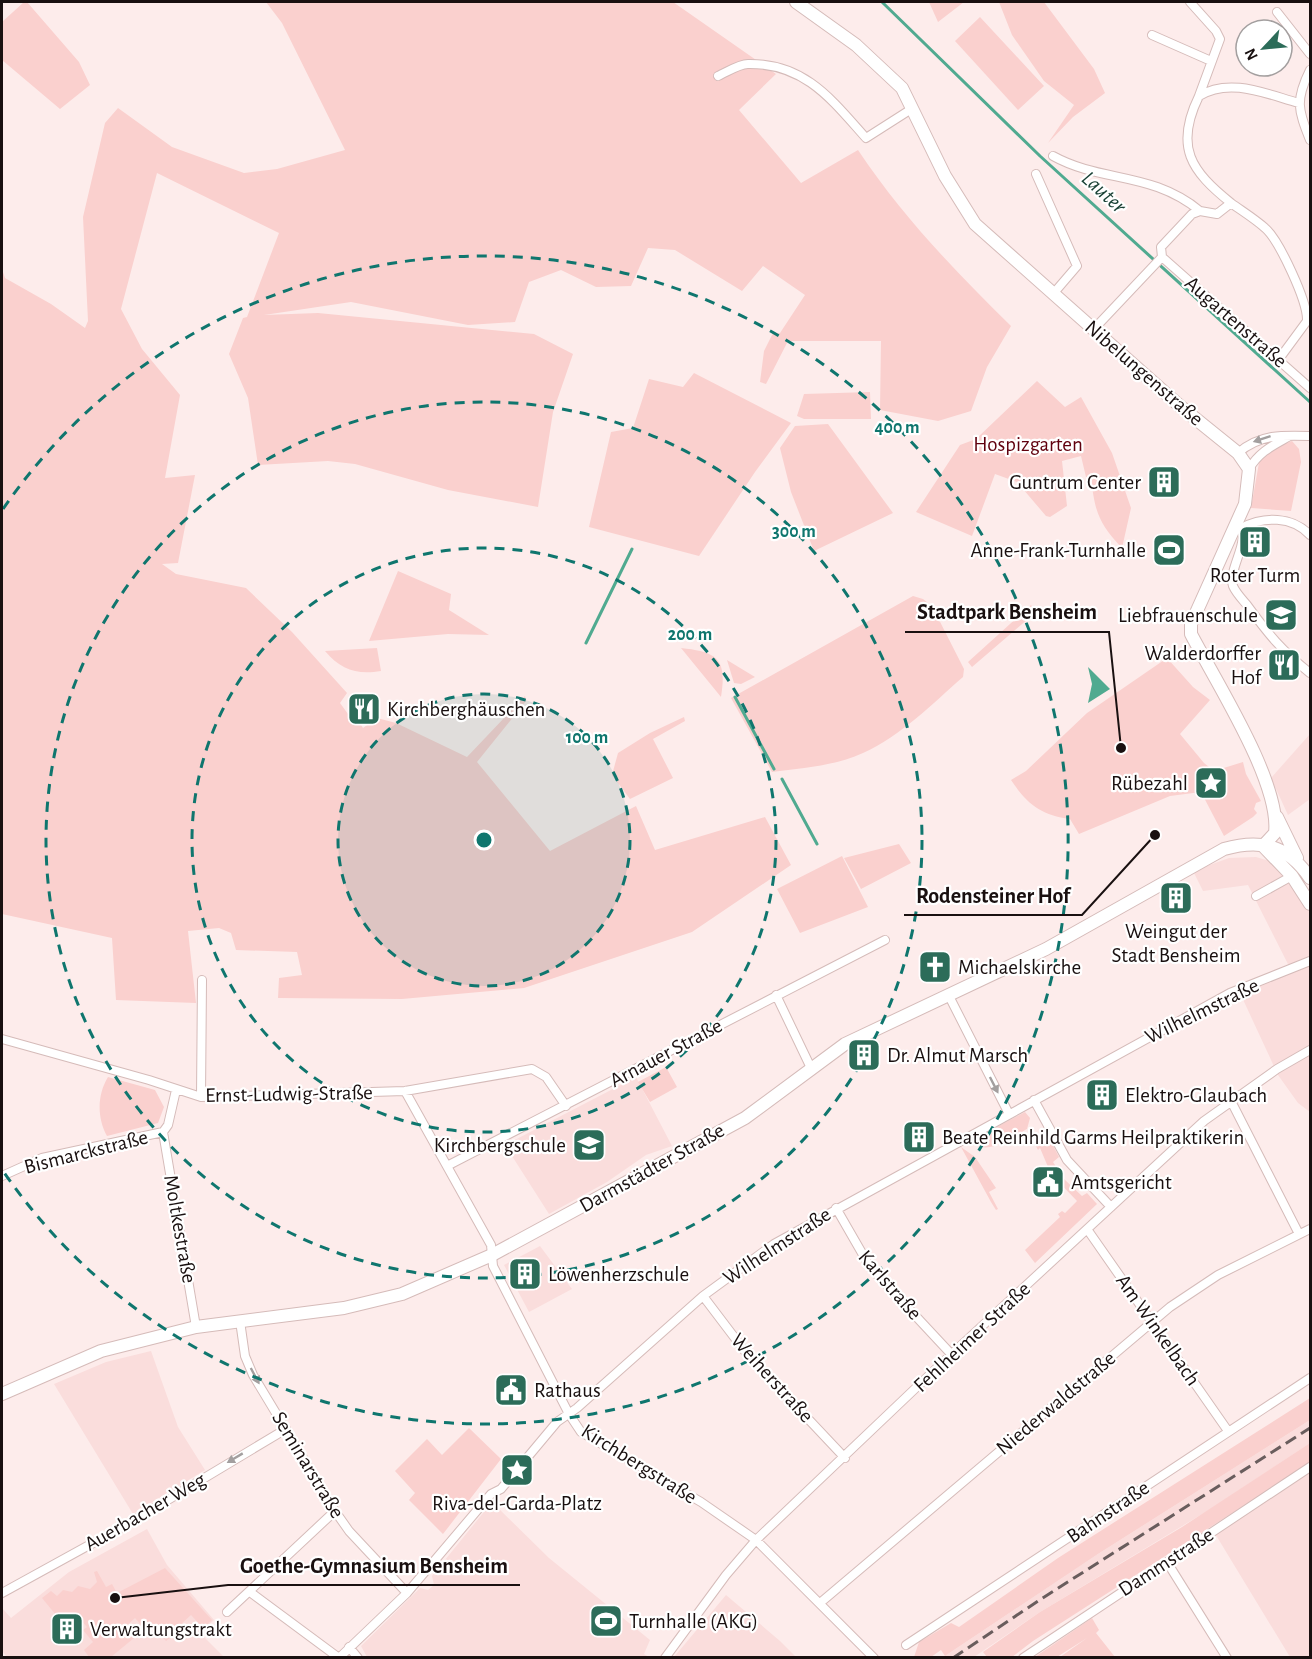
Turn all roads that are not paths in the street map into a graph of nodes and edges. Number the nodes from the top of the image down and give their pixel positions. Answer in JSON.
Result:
{"nodes":[{"id":1,"x":796,"y":2,"type":"edge"},
{"id":2,"x":1191,"y":2,"type":"edge"},
{"id":3,"x":1276,"y":12,"type":"dead end"},
{"id":4,"x":1152,"y":35,"type":"dead end"},
{"id":5,"x":1311,"y":54,"type":"edge"},
{"id":6,"x":1211,"y":61,"type":"junction"},
{"id":7,"x":1311,"y":70,"type":"edge"},
{"id":8,"x":718,"y":76,"type":"dead end"},
{"id":9,"x":1199,"y":96,"type":"junction"},
{"id":10,"x":1299,"y":103,"type":"junction"},
{"id":11,"x":913,"y":108,"type":"junction"},
{"id":12,"x":1311,"y":140,"type":"edge"},
{"id":13,"x":1053,"y":156,"type":"dead end"},
{"id":14,"x":1036,"y":174,"type":"dead end"},
{"id":15,"x":1228,"y":200,"type":"junction"},
{"id":16,"x":1200,"y":211,"type":"junction"},
{"id":17,"x":1161,"y":258,"type":"junction"},
{"id":18,"x":1053,"y":294,"type":"junction"},
{"id":19,"x":1093,"y":330,"type":"junction"},
{"id":20,"x":1279,"y":359,"type":"junction"},
{"id":21,"x":1311,"y":388,"type":"edge"},
{"id":22,"x":1290,"y":436,"type":"junction"},
{"id":23,"x":1311,"y":436,"type":"edge"},
{"id":24,"x":1238,"y":453,"type":"junction"},
{"id":25,"x":1249,"y":469,"type":"junction"},
{"id":26,"x":1238,"y":526,"type":"junction"},
{"id":27,"x":1311,"y":535,"type":"edge"},
{"id":28,"x":1311,"y":674,"type":"edge"},
{"id":29,"x":1274,"y":811,"type":"junction"},
{"id":30,"x":1263,"y":846,"type":"junction"},
{"id":31,"x":1299,"y":861,"type":"junction"},
{"id":32,"x":1292,"y":876,"type":"junction"},
{"id":33,"x":1311,"y":878,"type":"edge"},
{"id":34,"x":1256,"y":896,"type":"dead end"},
{"id":35,"x":1311,"y":904,"type":"edge"},
{"id":36,"x":885,"y":940,"type":"dead end"},
{"id":37,"x":1311,"y":961,"type":"edge"},
{"id":38,"x":202,"y":980,"type":"dead end"},
{"id":39,"x":776,"y":996,"type":"junction"},
{"id":40,"x":949,"y":996,"type":"junction"},
{"id":41,"x":2,"y":1039,"type":"edge"},
{"id":42,"x":1311,"y":1050,"type":"edge"},
{"id":43,"x":811,"y":1068,"type":"junction"},
{"id":44,"x":176,"y":1090,"type":"junction"},
{"id":45,"x":405,"y":1091,"type":"junction"},
{"id":46,"x":201,"y":1097,"type":"junction"},
{"id":47,"x":1034,"y":1100,"type":"junction"},
{"id":48,"x":1231,"y":1101,"type":"junction"},
{"id":49,"x":566,"y":1106,"type":"junction"},
{"id":50,"x":1009,"y":1114,"type":"junction"},
{"id":51,"x":163,"y":1132,"type":"junction"},
{"id":52,"x":447,"y":1166,"type":"junction"},
{"id":53,"x":2,"y":1176,"type":"edge"},
{"id":54,"x":836,"y":1208,"type":"junction"},
{"id":55,"x":1111,"y":1208,"type":"junction"},
{"id":56,"x":1088,"y":1229,"type":"junction"},
{"id":57,"x":1311,"y":1229,"type":"edge"},
{"id":58,"x":1299,"y":1234,"type":"junction"},
{"id":59,"x":492,"y":1255,"type":"junction"},
{"id":60,"x":703,"y":1296,"type":"junction"},
{"id":61,"x":240,"y":1321,"type":"junction"},
{"id":62,"x":1152,"y":1322,"type":"junction"},
{"id":63,"x":196,"y":1327,"type":"junction"},
{"id":64,"x":952,"y":1355,"type":"junction"},
{"id":65,"x":1311,"y":1378,"type":"edge"},
{"id":66,"x":2,"y":1394,"type":"edge"},
{"id":67,"x":569,"y":1414,"type":"junction"},
{"id":68,"x":286,"y":1429,"type":"junction"},
{"id":69,"x":1228,"y":1431,"type":"junction"},
{"id":70,"x":844,"y":1458,"type":"junction"},
{"id":71,"x":1311,"y":1467,"type":"edge"},
{"id":72,"x":335,"y":1511,"type":"junction"},
{"id":73,"x":756,"y":1540,"type":"junction"},
{"id":74,"x":1167,"y":1562,"type":"junction"},
{"id":75,"x":250,"y":1592,"type":"junction"},
{"id":76,"x":2,"y":1593,"type":"edge"},
{"id":77,"x":407,"y":1593,"type":"junction"},
{"id":78,"x":820,"y":1603,"type":"junction"},
{"id":79,"x":227,"y":1612,"type":"dead end"},
{"id":80,"x":906,"y":1645,"type":"dead end"},
{"id":81,"x":349,"y":1647,"type":"junction"},
{"id":82,"x":339,"y":1658,"type":"edge"},
{"id":83,"x":358,"y":1658,"type":"edge"},
{"id":84,"x":665,"y":1658,"type":"edge"},
{"id":85,"x":874,"y":1658,"type":"edge"},
{"id":86,"x":1023,"y":1658,"type":"edge"},
{"id":87,"x":1227,"y":1658,"type":"edge"}],
"edges":[{"from":1,"to":11,"type":"main road","name":"Nibelungenstraße"},
{"from":2,"to":6,"type":"street"},
{"from":3,"to":5,"type":"street"},
{"from":4,"to":6,"type":"street"},
{"from":6,"to":9,"type":"street"},
{"from":7,"to":10,"type":"street"},
{"from":8,"to":11,"type":"street"},
{"from":9,"to":10,"type":"street"},
{"from":9,"to":15,"type":"street"},
{"from":10,"to":12,"type":"street"},
{"from":11,"to":18,"type":"main road","name":"Nibelungenstraße"},
{"from":13,"to":16,"type":"street"},
{"from":14,"to":18,"type":"street"},
{"from":15,"to":16,"type":"street"},
{"from":15,"to":20,"type":"street"},
{"from":16,"to":17,"type":"street"},
{"from":17,"to":19,"type":"street"},
{"from":17,"to":20,"type":"street","name":"Augartenstraße"},
{"from":18,"to":19,"type":"main road","name":"Nibelungenstraße"},
{"from":19,"to":24,"type":"main road","name":"Nibelungenstraße"},
{"from":20,"to":21,"type":"street","name":"Augartenstraße"},
{"from":22,"to":23,"type":"street"},
{"from":22,"to":24,"type":"street","one_way":true},
{"from":22,"to":25,"type":"street"},
{"from":24,"to":25,"type":"main road","name":"Nibelungenstraße"},
{"from":25,"to":26,"type":"main road"},
{"from":26,"to":27,"type":"street"},
{"from":26,"to":28,"type":"street"},
{"from":26,"to":29,"type":"main road"},
{"from":29,"to":30,"type":"main road"},
{"from":29,"to":31,"type":"main road"},
{"from":30,"to":31,"type":"main road"},
{"from":30,"to":32,"type":"main road"},
{"from":30,"to":40,"type":"main road","name":"Darmstädter Straße"},
{"from":31,"to":33,"type":"main road"},
{"from":32,"to":34,"type":"street"},
{"from":32,"to":35,"type":"main road"},
{"from":36,"to":39,"type":"street","name":"Arnauer Straße"},
{"from":37,"to":47,"type":"street","name":"Wilhelmstraße"},
{"from":38,"to":46,"type":"street"},
{"from":39,"to":43,"type":"street"},
{"from":39,"to":49,"type":"street","name":"Arnauer Straße"},
{"from":40,"to":43,"type":"main road","name":"Darmstädter Straße"},
{"from":40,"to":50,"type":"street","one_way":true},
{"from":41,"to":44,"type":"street","name":"Ernst-Ludwig-Straße"},
{"from":42,"to":48,"type":"street","name":"Fehlheimer Straße"},
{"from":43,"to":59,"type":"main road","name":"Darmstädter Straße"},
{"from":44,"to":46,"type":"street","name":"Ernst-Ludwig-Straße"},
{"from":44,"to":51,"type":"street","name":"Bismarckstraße"},
{"from":45,"to":46,"type":"street","name":"Ernst-Ludwig-Straße"},
{"from":45,"to":49,"type":"street","name":"Ernst-Ludwig-Straße"},
{"from":45,"to":52,"type":"street","name":"Kirchbergstraße"},
{"from":47,"to":50,"type":"street","name":"Wilhelmstraße"},
{"from":47,"to":55,"type":"street"},
{"from":48,"to":55,"type":"street","name":"Fehlheimer Straße"},
{"from":48,"to":58,"type":"street"},
{"from":49,"to":52,"type":"street","name":"Arnauer Straße"},
{"from":50,"to":54,"type":"street","name":"Wilhelmstraße"},
{"from":51,"to":53,"type":"street","name":"Bismarckstraße"},
{"from":51,"to":63,"type":"street","name":"Moltkestraße"},
{"from":52,"to":59,"type":"street","name":"Kirchbergstraße"},
{"from":54,"to":60,"type":"street","name":"Wilhelmstraße"},
{"from":54,"to":64,"type":"street","name":"Karlstraße"},
{"from":55,"to":56,"type":"street","name":"Fehlheimer Straße"},
{"from":56,"to":62,"type":"street","name":"Am Winkelbach"},
{"from":56,"to":64,"type":"street","name":"Fehlheimer Straße"},
{"from":57,"to":58,"type":"street","name":"Niederwaldstraße"},
{"from":58,"to":62,"type":"street","name":"Niederwaldstraße"},
{"from":59,"to":61,"type":"main road","name":"Darmstädter Straße"},
{"from":59,"to":67,"type":"street","name":"Kirchbergstraße"},
{"from":60,"to":67,"type":"street","name":"Wilhelmstraße"},
{"from":60,"to":70,"type":"street","name":"Weiherstraße"},
{"from":61,"to":63,"type":"main road","name":"Darmstädter Straße"},
{"from":61,"to":68,"type":"street","name":"Seminarstraße","one_way":true},
{"from":62,"to":69,"type":"street","name":"Am Winkelbach"},
{"from":62,"to":78,"type":"street","name":"Niederwaldstraße"},
{"from":63,"to":66,"type":"main road","name":"Darmstädter Straße"},
{"from":64,"to":70,"type":"street","name":"Fehlheimer Straße"},
{"from":65,"to":69,"type":"street","name":"Bahnstraße"},
{"from":67,"to":73,"type":"street","name":"Kirchbergstraße"},
{"from":67,"to":77,"type":"street","name":"Wilhelmstraße"},
{"from":68,"to":72,"type":"street","name":"Seminarstraße"},
{"from":68,"to":76,"type":"street","name":"Auerbacher Weg","one_way":true},
{"from":69,"to":80,"type":"street","name":"Bahnstraße"},
{"from":70,"to":73,"type":"street","name":"Fehlheimer Straße"},
{"from":71,"to":74,"type":"street","name":"Dammstraße"},
{"from":72,"to":75,"type":"street"},
{"from":72,"to":77,"type":"street","name":"Seminarstraße"},
{"from":73,"to":78,"type":"street","name":"Kirchbergstraße"},
{"from":73,"to":84,"type":"street","name":"Fehlheimer Straße"},
{"from":74,"to":86,"type":"street","name":"Dammstraße"},
{"from":74,"to":87,"type":"street"},
{"from":75,"to":79,"type":"street"},
{"from":75,"to":82,"type":"street"},
{"from":77,"to":81,"type":"street","name":"Wilhelmstraße"},
{"from":78,"to":85,"type":"street","name":"Kirchbergstraße"},
{"from":81,"to":82,"type":"street","name":"Wilhelmstraße"},
{"from":81,"to":83,"type":"street"}]}
